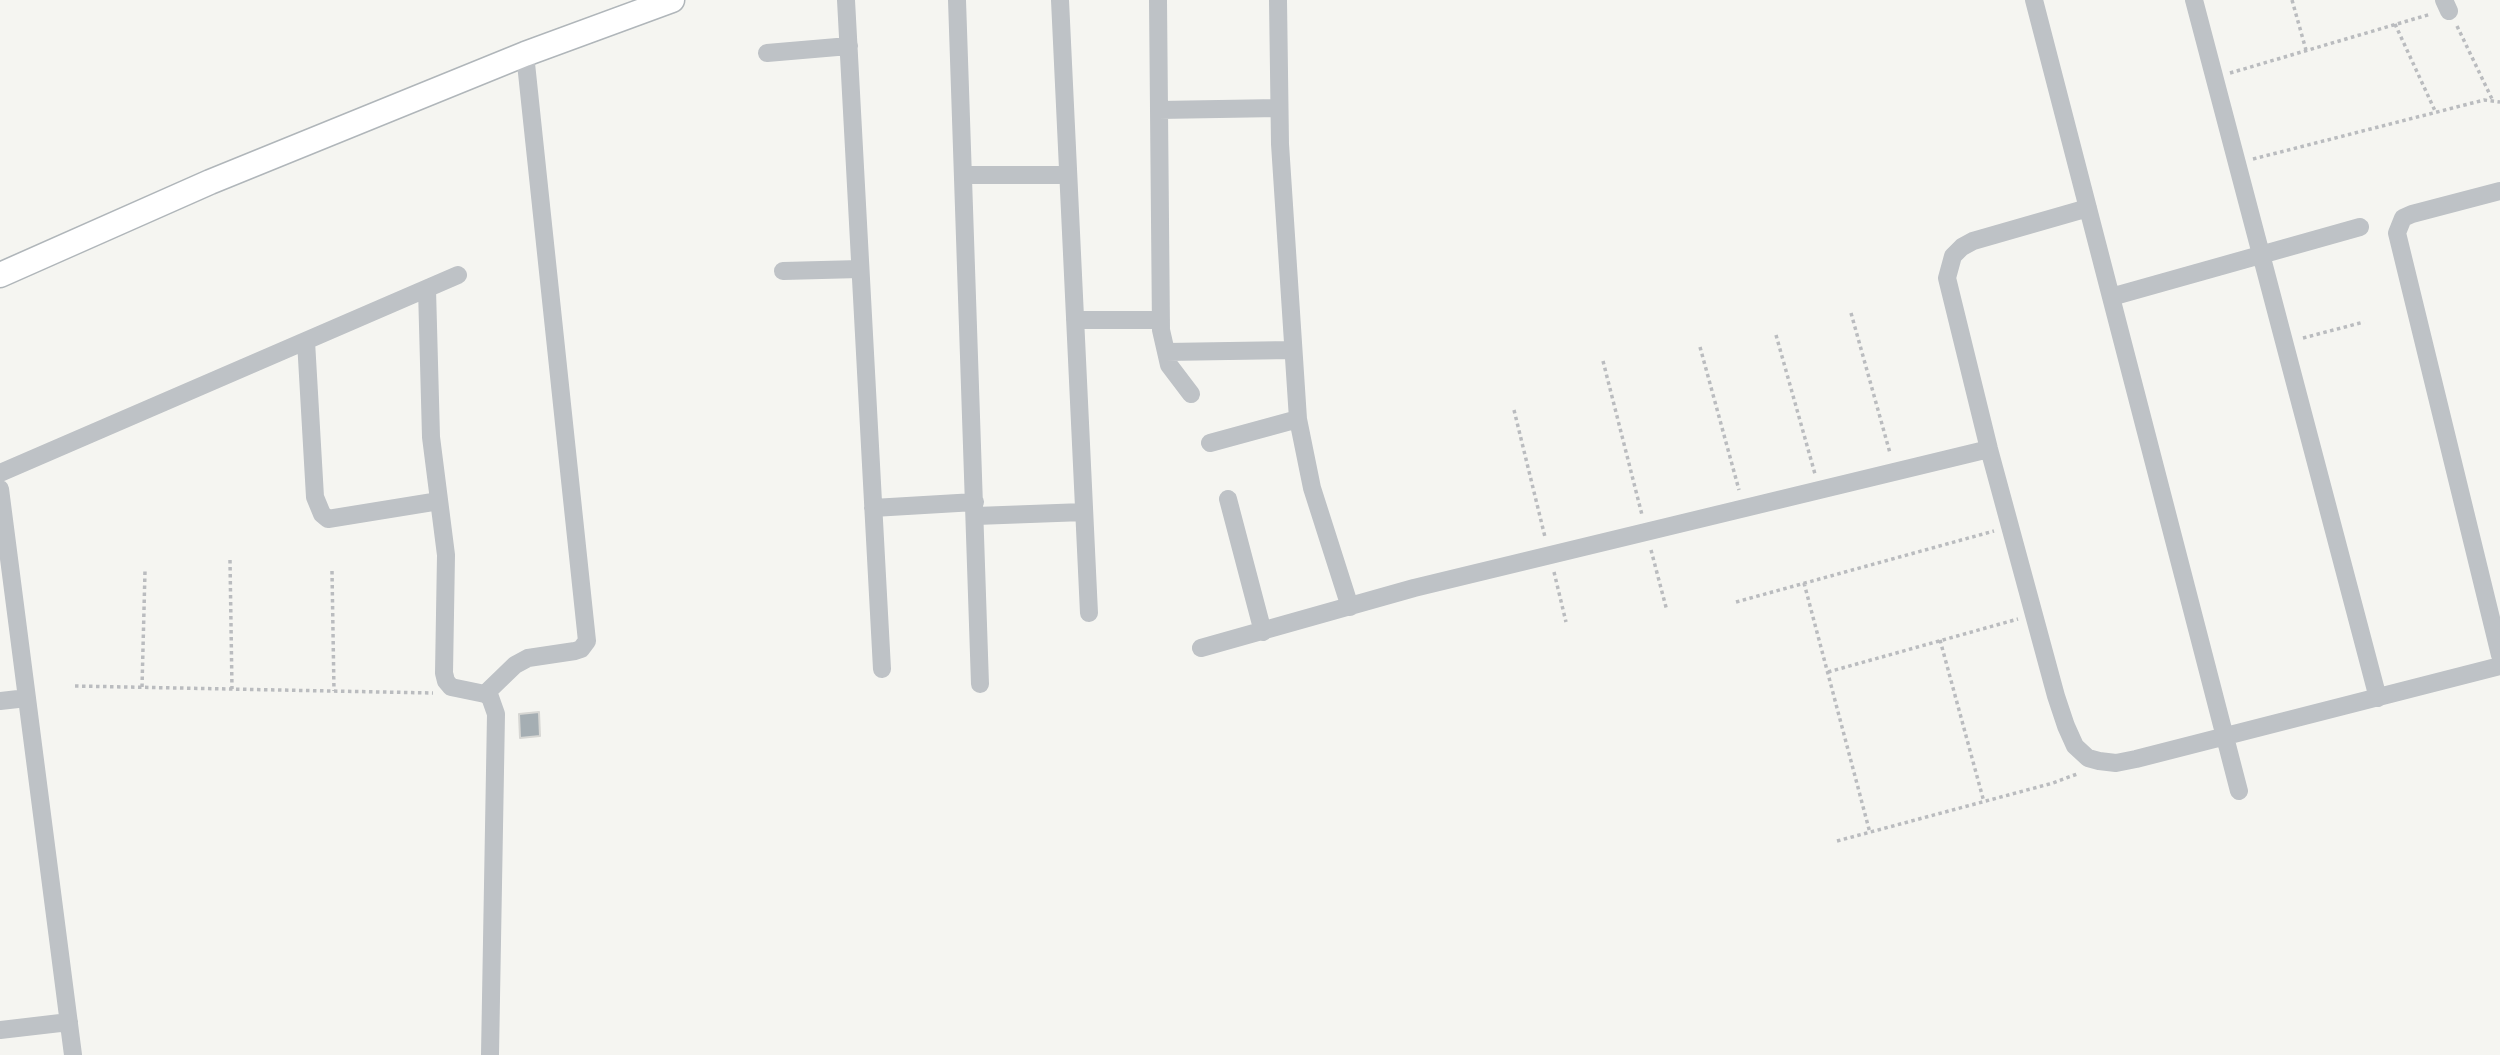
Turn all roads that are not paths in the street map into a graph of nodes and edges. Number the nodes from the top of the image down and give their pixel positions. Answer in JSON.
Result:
{"nodes":[{"id":1,"x":672,"y":0,"type":"edge"},
{"id":2,"x":846,"y":0,"type":"edge"},
{"id":3,"x":957,"y":0,"type":"edge"},
{"id":4,"x":1060,"y":0,"type":"edge"},
{"id":5,"x":1158,"y":0,"type":"edge"},
{"id":6,"x":1278,"y":0,"type":"edge"},
{"id":7,"x":2034,"y":0,"type":"edge"},
{"id":8,"x":2194,"y":0,"type":"edge"},
{"id":9,"x":849,"y":46,"type":"junction"},
{"id":10,"x":767,"y":53,"type":"dead end"},
{"id":11,"x":525,"y":54,"type":"junction"},
{"id":12,"x":1279,"y":108,"type":"junction"},
{"id":13,"x":1159,"y":110,"type":"junction"},
{"id":14,"x":964,"y":174,"type":"junction"},
{"id":15,"x":1068,"y":175,"type":"junction"},
{"id":16,"x":2500,"y":191,"type":"edge"},
{"id":17,"x":2088,"y":208,"type":"junction"},
{"id":18,"x":2360,"y":227,"type":"dead end"},
{"id":19,"x":2262,"y":256,"type":"junction"},
{"id":20,"x":860,"y":269,"type":"junction"},
{"id":21,"x":783,"y":271,"type":"dead end"},
{"id":22,"x":0,"y":275,"type":"edge"},
{"id":23,"x":458,"y":275,"type":"dead end"},
{"id":24,"x":427,"y":289,"type":"junction"},
{"id":25,"x":2111,"y":297,"type":"junction"},
{"id":26,"x":1075,"y":320,"type":"junction"},
{"id":27,"x":1161,"y":320,"type":"junction"},
{"id":28,"x":306,"y":341,"type":"junction"},
{"id":29,"x":1292,"y":350,"type":"junction"},
{"id":30,"x":1166,"y":352,"type":"junction"},
{"id":31,"x":1191,"y":394,"type":"dead end"},
{"id":32,"x":1298,"y":419,"type":"junction"},
{"id":33,"x":1210,"y":443,"type":"dead end"},
{"id":34,"x":1989,"y":449,"type":"junction"},
{"id":35,"x":0,"y":473,"type":"edge"},
{"id":36,"x":0,"y":489,"type":"edge"},
{"id":37,"x":1228,"y":499,"type":"dead end"},
{"id":38,"x":439,"y":501,"type":"junction"},
{"id":39,"x":873,"y":508,"type":"junction"},
{"id":40,"x":975,"y":509,"type":"junction"},
{"id":41,"x":1084,"y":512,"type":"junction"},
{"id":42,"x":1350,"y":607,"type":"junction"},
{"id":43,"x":1089,"y":613,"type":"dead end"},
{"id":44,"x":1263,"y":632,"type":"junction"},
{"id":45,"x":1201,"y":648,"type":"dead end"},
{"id":46,"x":2500,"y":655,"type":"edge"},
{"id":47,"x":2500,"y":666,"type":"edge"},
{"id":48,"x":882,"y":669,"type":"dead end"},
{"id":49,"x":980,"y":684,"type":"dead end"},
{"id":50,"x":485,"y":694,"type":"junction"},
{"id":51,"x":27,"y":698,"type":"junction"},
{"id":52,"x":2378,"y":698,"type":"junction"},
{"id":53,"x":0,"y":701,"type":"edge"},
{"id":54,"x":2225,"y":737,"type":"junction"},
{"id":55,"x":2239,"y":791,"type":"dead end"},
{"id":56,"x":69,"y":1022,"type":"junction"},
{"id":57,"x":0,"y":1030,"type":"edge"},
{"id":58,"x":73,"y":1055,"type":"edge"},
{"id":59,"x":490,"y":1055,"type":"edge"}],
"edges":[{"from":1,"to":11,"type":"street"},
{"from":2,"to":9,"type":"street"},
{"from":3,"to":14,"type":"street"},
{"from":4,"to":15,"type":"street"},
{"from":5,"to":13,"type":"street"},
{"from":6,"to":12,"type":"street"},
{"from":7,"to":17,"type":"street"},
{"from":8,"to":19,"type":"street"},
{"from":9,"to":10,"type":"street"},
{"from":9,"to":20,"type":"street"},
{"from":11,"to":22,"type":"street"},
{"from":11,"to":50,"type":"street"},
{"from":12,"to":13,"type":"street"},
{"from":12,"to":29,"type":"street"},
{"from":13,"to":27,"type":"street"},
{"from":14,"to":15,"type":"street"},
{"from":14,"to":40,"type":"street"},
{"from":15,"to":26,"type":"street"},
{"from":16,"to":46,"type":"street"},
{"from":17,"to":25,"type":"street"},
{"from":17,"to":34,"type":"street"},
{"from":18,"to":19,"type":"street"},
{"from":19,"to":25,"type":"street"},
{"from":19,"to":52,"type":"street"},
{"from":20,"to":21,"type":"street"},
{"from":20,"to":39,"type":"street"},
{"from":23,"to":24,"type":"street"},
{"from":24,"to":28,"type":"street"},
{"from":24,"to":38,"type":"street"},
{"from":25,"to":54,"type":"street"},
{"from":26,"to":27,"type":"street"},
{"from":26,"to":41,"type":"street"},
{"from":27,"to":30,"type":"street"},
{"from":28,"to":35,"type":"street"},
{"from":28,"to":38,"type":"street"},
{"from":29,"to":30,"type":"street"},
{"from":29,"to":32,"type":"street"},
{"from":30,"to":31,"type":"street"},
{"from":32,"to":33,"type":"street"},
{"from":32,"to":42,"type":"street"},
{"from":34,"to":42,"type":"street"},
{"from":34,"to":54,"type":"street"},
{"from":36,"to":51,"type":"street"},
{"from":37,"to":44,"type":"street"},
{"from":38,"to":50,"type":"street"},
{"from":39,"to":40,"type":"street"},
{"from":39,"to":48,"type":"street"},
{"from":40,"to":41,"type":"street"},
{"from":40,"to":49,"type":"street"},
{"from":41,"to":43,"type":"street"},
{"from":42,"to":44,"type":"street"},
{"from":44,"to":45,"type":"street"},
{"from":47,"to":52,"type":"street"},
{"from":50,"to":59,"type":"street"},
{"from":51,"to":53,"type":"street"},
{"from":51,"to":56,"type":"street"},
{"from":52,"to":54,"type":"street"},
{"from":54,"to":55,"type":"street"},
{"from":56,"to":57,"type":"street"},
{"from":56,"to":58,"type":"street"}]}
